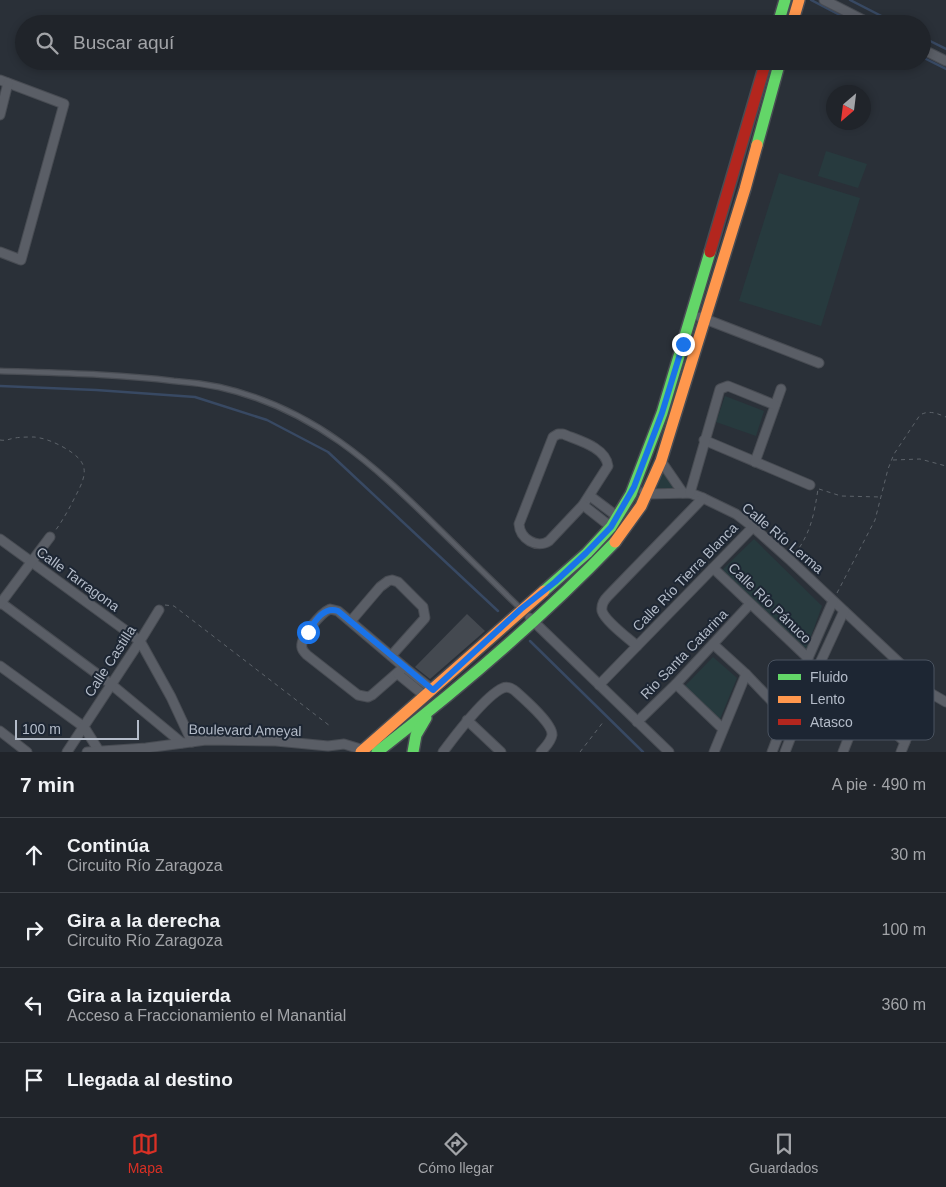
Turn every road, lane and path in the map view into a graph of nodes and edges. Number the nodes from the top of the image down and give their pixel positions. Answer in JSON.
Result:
{"nodes":[{"id":1,"x":785,"y":0,"type":"edge"},
{"id":2,"x":799,"y":0,"type":"edge"},
{"id":3,"x":824,"y":0,"type":"edge"},
{"id":4,"x":781,"y":15,"type":"edge"},
{"id":5,"x":795,"y":15,"type":"edge"},
{"id":6,"x":854,"y":15,"type":"edge"},
{"id":7,"x":931,"y":54,"type":"edge"},
{"id":8,"x":946,"y":61,"type":"edge"},
{"id":9,"x":763,"y":70,"type":"edge"},
{"id":10,"x":778,"y":70,"type":"edge"},
{"id":11,"x":4,"y":82,"type":"edge"},
{"id":12,"x":0,"y":115,"type":"edge"},
{"id":13,"x":0,"y":252,"type":"edge"},
{"id":14,"x":692,"y":314,"type":"junction"},
{"id":15,"x":704,"y":319,"type":"junction"},
{"id":16,"x":818,"y":362,"type":"dead end"},
{"id":17,"x":0,"y":372,"type":"edge"},
{"id":18,"x":781,"y":389,"type":"dead end"},
{"id":19,"x":775,"y":405,"type":"junction"},
{"id":20,"x":946,"y":417,"type":"edge"},
{"id":21,"x":0,"y":440,"type":"edge"},
{"id":22,"x":704,"y":440,"type":"junction"},
{"id":23,"x":661,"y":461,"type":"junction"},
{"id":24,"x":891,"y":461,"type":"junction"},
{"id":25,"x":755,"y":462,"type":"junction"},
{"id":26,"x":946,"y":466,"type":"edge"},
{"id":27,"x":810,"y":485,"type":"dead end"},
{"id":28,"x":634,"y":487,"type":"junction"},
{"id":29,"x":687,"y":493,"type":"junction"},
{"id":30,"x":647,"y":494,"type":"junction"},
{"id":31,"x":590,"y":496,"type":"junction"},
{"id":32,"x":882,"y":497,"type":"junction"},
{"id":33,"x":703,"y":498,"type":"junction"},
{"id":34,"x":584,"y":505,"type":"junction"},
{"id":35,"x":614,"y":522,"type":"junction"},
{"id":36,"x":753,"y":527,"type":"junction"},
{"id":37,"x":50,"y":537,"type":"joint"},
{"id":38,"x":0,"y":539,"type":"edge"},
{"id":39,"x":791,"y":561,"type":"junction"},
{"id":40,"x":31,"y":562,"type":"junction"},
{"id":41,"x":712,"y":568,"type":"junction"},
{"id":42,"x":833,"y":600,"type":"junction"},
{"id":43,"x":0,"y":603,"type":"edge"},
{"id":44,"x":750,"y":604,"type":"junction"},
{"id":45,"x":521,"y":609,"type":"junction"},
{"id":46,"x":159,"y":610,"type":"joint"},
{"id":47,"x":844,"y":611,"type":"junction"},
{"id":48,"x":533,"y":620,"type":"junction"},
{"id":49,"x":351,"y":621,"type":"junction"},
{"id":50,"x":140,"y":641,"type":"junction"},
{"id":51,"x":713,"y":644,"type":"junction"},
{"id":52,"x":637,"y":646,"type":"junction"},
{"id":53,"x":391,"y":656,"type":"junction"},
{"id":54,"x":808,"y":658,"type":"joint"},
{"id":55,"x":821,"y":660,"type":"edge"},
{"id":56,"x":896,"y":660,"type":"edge"},
{"id":57,"x":0,"y":666,"type":"edge"},
{"id":58,"x":401,"y":670,"type":"junction"},
{"id":59,"x":746,"y":674,"type":"junction"},
{"id":60,"x":676,"y":684,"type":"junction"},
{"id":61,"x":112,"y":685,"type":"junction"},
{"id":62,"x":599,"y":685,"type":"junction"},
{"id":63,"x":429,"y":693,"type":"junction"},
{"id":64,"x":768,"y":697,"type":"edge"},
{"id":65,"x":934,"y":697,"type":"edge"},
{"id":66,"x":946,"y":702,"type":"edge"},
{"id":67,"x":434,"y":707,"type":"junction"},
{"id":68,"x":468,"y":720,"type":"junction"},
{"id":69,"x":604,"y":721,"type":"dead end"},
{"id":70,"x":637,"y":722,"type":"junction"},
{"id":71,"x":330,"y":726,"type":"dead end"},
{"id":72,"x":84,"y":727,"type":"junction"},
{"id":73,"x":722,"y":728,"type":"junction"},
{"id":74,"x":0,"y":732,"type":"edge"},
{"id":75,"x":777,"y":740,"type":"edge"},
{"id":76,"x":790,"y":740,"type":"edge"},
{"id":77,"x":848,"y":740,"type":"edge"},
{"id":78,"x":903,"y":740,"type":"edge"},
{"id":79,"x":192,"y":742,"type":"junction"},
{"id":80,"x":905,"y":742,"type":"joint"},
{"id":81,"x":182,"y":743,"type":"junction"},
{"id":82,"x":344,"y":744,"type":"junction"},
{"id":83,"x":98,"y":751,"type":"edge"},
{"id":84,"x":364,"y":751,"type":"edge"},
{"id":85,"x":27,"y":752,"type":"edge"},
{"id":86,"x":67,"y":752,"type":"edge"},
{"id":87,"x":87,"y":752,"type":"edge"},
{"id":88,"x":351,"y":752,"type":"edge"},
{"id":89,"x":377,"y":752,"type":"edge"},
{"id":90,"x":413,"y":752,"type":"edge"},
{"id":91,"x":443,"y":752,"type":"edge"},
{"id":92,"x":501,"y":752,"type":"edge"},
{"id":93,"x":541,"y":752,"type":"edge"},
{"id":94,"x":580,"y":752,"type":"edge"},
{"id":95,"x":669,"y":752,"type":"edge"},
{"id":96,"x":714,"y":752,"type":"edge"},
{"id":97,"x":772,"y":752,"type":"edge"},
{"id":98,"x":785,"y":752,"type":"edge"},
{"id":99,"x":843,"y":752,"type":"edge"},
{"id":100,"x":902,"y":752,"type":"edge"}],
"edges":[{"from":1,"to":4,"type":"main road"},
{"from":2,"to":5,"type":"main road"},
{"from":3,"to":6,"type":"street"},
{"from":7,"to":8,"type":"street"},
{"from":9,"to":14,"type":"main road"},
{"from":10,"to":15,"type":"main road"},
{"from":11,"to":12,"type":"street"},
{"from":11,"to":13,"type":"street"},
{"from":14,"to":15,"type":"street"},
{"from":14,"to":28,"type":"main road"},
{"from":15,"to":16,"type":"street"},
{"from":15,"to":23,"type":"main road"},
{"from":17,"to":45,"type":"lane"},
{"from":18,"to":19,"type":"street"},
{"from":19,"to":22,"type":"street"},
{"from":19,"to":25,"type":"street"},
{"from":20,"to":24,"type":"path"},
{"from":21,"to":37,"type":"path"},
{"from":22,"to":25,"type":"street"},
{"from":22,"to":29,"type":"street"},
{"from":23,"to":29,"type":"street"},
{"from":23,"to":30,"type":"main road"},
{"from":24,"to":26,"type":"path"},
{"from":24,"to":32,"type":"path"},
{"from":25,"to":27,"type":"street"},
{"from":28,"to":30,"type":"street","name":"Calle Río Lerma"},
{"from":28,"to":35,"type":"main road"},
{"from":29,"to":30,"type":"street","name":"Calle Río Lerma"},
{"from":29,"to":33,"type":"street","name":"Calle Río Lerma"},
{"from":30,"to":48,"type":"main road"},
{"from":31,"to":34,"type":"street"},
{"from":31,"to":34,"type":"street"},
{"from":31,"to":35,"type":"street"},
{"from":32,"to":39,"type":"path"},
{"from":32,"to":42,"type":"path"},
{"from":33,"to":36,"type":"street","name":"Calle Río Lerma"},
{"from":33,"to":52,"type":"street"},
{"from":34,"to":35,"type":"street"},
{"from":35,"to":45,"type":"main road"},
{"from":36,"to":39,"type":"street","name":"Calle Río Lerma"},
{"from":36,"to":41,"type":"street","name":"Calle Río Tierra Blanca"},
{"from":37,"to":40,"type":"street"},
{"from":38,"to":40,"type":"street","name":"Calle Tarragona"},
{"from":39,"to":42,"type":"street","name":"Calle Río Lerma"},
{"from":40,"to":43,"type":"street"},
{"from":40,"to":50,"type":"street","name":"Calle Tarragona"},
{"from":41,"to":44,"type":"street","name":"Calle Río Pánuco"},
{"from":41,"to":52,"type":"street","name":"Calle Río Tierra Blanca"},
{"from":42,"to":47,"type":"street","name":"Calle Río Lerma"},
{"from":42,"to":54,"type":"street"},
{"from":43,"to":61,"type":"street"},
{"from":44,"to":51,"type":"street","name":"Rio Santa Catarina"},
{"from":44,"to":54,"type":"street","name":"Calle Río Pánuco"},
{"from":45,"to":48,"type":"street"},
{"from":45,"to":63,"type":"main road"},
{"from":46,"to":50,"type":"street","name":"Calle Castilla"},
{"from":46,"to":71,"type":"path","name":"Boulevard Ameyal"},
{"from":47,"to":55,"type":"street"},
{"from":47,"to":56,"type":"street","name":"Calle Río Lerma"},
{"from":48,"to":62,"type":"street"},
{"from":48,"to":67,"type":"main road"},
{"from":49,"to":53,"type":"street"},
{"from":49,"to":53,"type":"street"},
{"from":49,"to":58,"type":"street"},
{"from":50,"to":61,"type":"street","name":"Calle Castilla"},
{"from":50,"to":79,"type":"street"},
{"from":51,"to":59,"type":"street"},
{"from":51,"to":60,"type":"street","name":"Rio Santa Catarina"},
{"from":52,"to":62,"type":"street","name":"Calle Río Tierra Blanca"},
{"from":53,"to":58,"type":"street"},
{"from":57,"to":72,"type":"street"},
{"from":58,"to":63,"type":"street"},
{"from":59,"to":64,"type":"street"},
{"from":59,"to":73,"type":"street"},
{"from":60,"to":70,"type":"street","name":"Rio Santa Catarina"},
{"from":60,"to":73,"type":"street"},
{"from":61,"to":72,"type":"street","name":"Calle Castilla"},
{"from":61,"to":81,"type":"street"},
{"from":62,"to":70,"type":"street"},
{"from":63,"to":84,"type":"main road"},
{"from":65,"to":66,"type":"street","name":"Calle Río Lerma"},
{"from":67,"to":89,"type":"main road"},
{"from":67,"to":90,"type":"main road"},
{"from":68,"to":91,"type":"street"},
{"from":68,"to":92,"type":"street"},
{"from":68,"to":93,"type":"street"},
{"from":69,"to":94,"type":"path"},
{"from":70,"to":95,"type":"street"},
{"from":72,"to":83,"type":"street"},
{"from":72,"to":86,"type":"street","name":"Calle Castilla"},
{"from":73,"to":96,"type":"street"},
{"from":74,"to":85,"type":"street"},
{"from":75,"to":97,"type":"street"},
{"from":76,"to":98,"type":"street"},
{"from":77,"to":99,"type":"street"},
{"from":78,"to":80,"type":"street"},
{"from":79,"to":81,"type":"street","name":"Boulevard Ameyal"},
{"from":79,"to":82,"type":"street","name":"Boulevard Ameyal"},
{"from":80,"to":100,"type":"street"},
{"from":81,"to":83,"type":"street","name":"Boulevard Ameyal"},
{"from":82,"to":84,"type":"street","name":"Boulevard Ameyal"},
{"from":82,"to":88,"type":"street"},
{"from":83,"to":87,"type":"street","name":"Boulevard Ameyal"}]}
